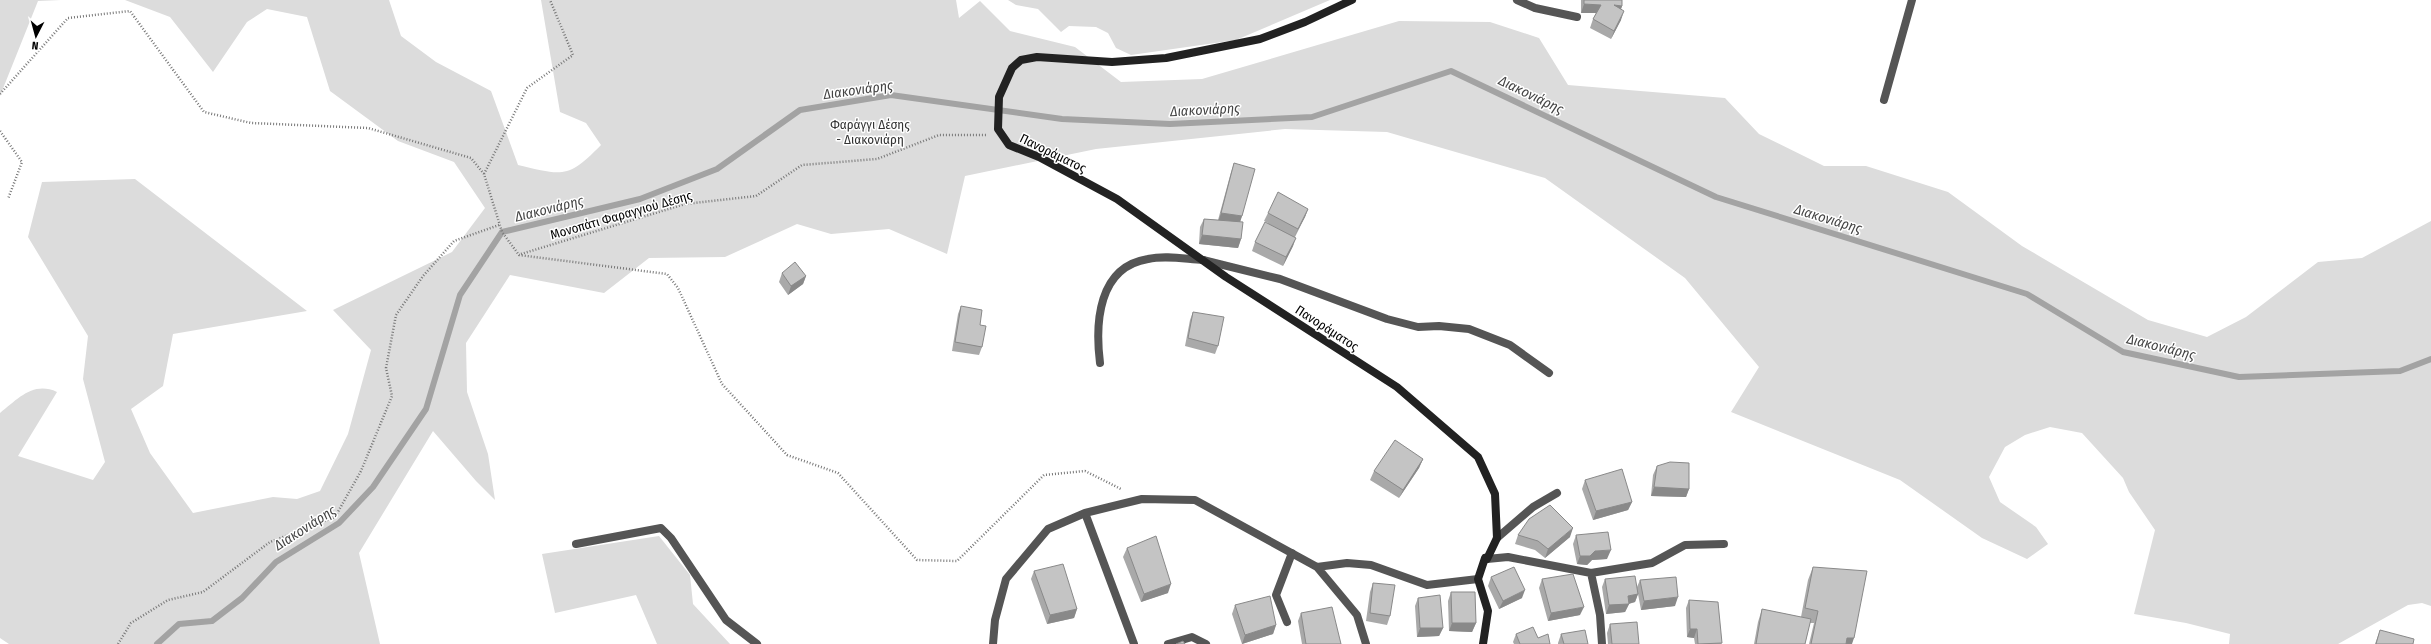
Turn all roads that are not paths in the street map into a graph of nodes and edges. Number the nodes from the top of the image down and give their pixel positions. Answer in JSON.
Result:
{"nodes":[{"id":1,"x":1352,"y":0,"type":"edge"},
{"id":2,"x":1517,"y":0,"type":"edge"},
{"id":3,"x":1912,"y":0,"type":"edge"},
{"id":4,"x":1577,"y":17,"type":"dead end"},
{"id":5,"x":1884,"y":100,"type":"dead end"},
{"id":6,"x":1203,"y":260,"type":"junction"},
{"id":7,"x":1100,"y":363,"type":"dead end"},
{"id":8,"x":1549,"y":373,"type":"dead end"},
{"id":9,"x":1557,"y":493,"type":"dead end"},
{"id":10,"x":1085,"y":513,"type":"junction"},
{"id":11,"x":1497,"y":538,"type":"junction"},
{"id":12,"x":576,"y":544,"type":"dead end"},
{"id":13,"x":1724,"y":544,"type":"dead end"},
{"id":14,"x":1292,"y":553,"type":"junction"},
{"id":15,"x":1487,"y":559,"type":"junction"},
{"id":16,"x":1317,"y":566,"type":"junction"},
{"id":17,"x":1591,"y":573,"type":"junction"},
{"id":18,"x":1478,"y":579,"type":"junction"},
{"id":19,"x":1286,"y":622,"type":"dead end"},
{"id":20,"x":757,"y":644,"type":"edge"},
{"id":21,"x":993,"y":644,"type":"edge"},
{"id":22,"x":1134,"y":644,"type":"edge"},
{"id":23,"x":1168,"y":644,"type":"edge"},
{"id":24,"x":1206,"y":644,"type":"edge"},
{"id":25,"x":1366,"y":644,"type":"edge"},
{"id":26,"x":1483,"y":644,"type":"edge"},
{"id":27,"x":1602,"y":644,"type":"edge"}],
"edges":[{"from":1,"to":6,"type":"main road","name":"Πανοράματος"},
{"from":2,"to":4,"type":"street"},
{"from":3,"to":5,"type":"street"},
{"from":6,"to":7,"type":"street"},
{"from":6,"to":8,"type":"street"},
{"from":6,"to":11,"type":"main road","name":"Πανοράματος"},
{"from":9,"to":11,"type":"street"},
{"from":10,"to":14,"type":"street"},
{"from":10,"to":21,"type":"street"},
{"from":10,"to":22,"type":"street"},
{"from":11,"to":15,"type":"main road","name":"Πανοράματος"},
{"from":12,"to":20,"type":"street"},
{"from":13,"to":17,"type":"street"},
{"from":14,"to":16,"type":"street"},
{"from":14,"to":19,"type":"street"},
{"from":15,"to":17,"type":"street"},
{"from":15,"to":18,"type":"main road","name":"Πανοράματος"},
{"from":16,"to":18,"type":"street"},
{"from":16,"to":25,"type":"street"},
{"from":17,"to":27,"type":"street"},
{"from":18,"to":26,"type":"main road"},
{"from":23,"to":24,"type":"street"}]}
